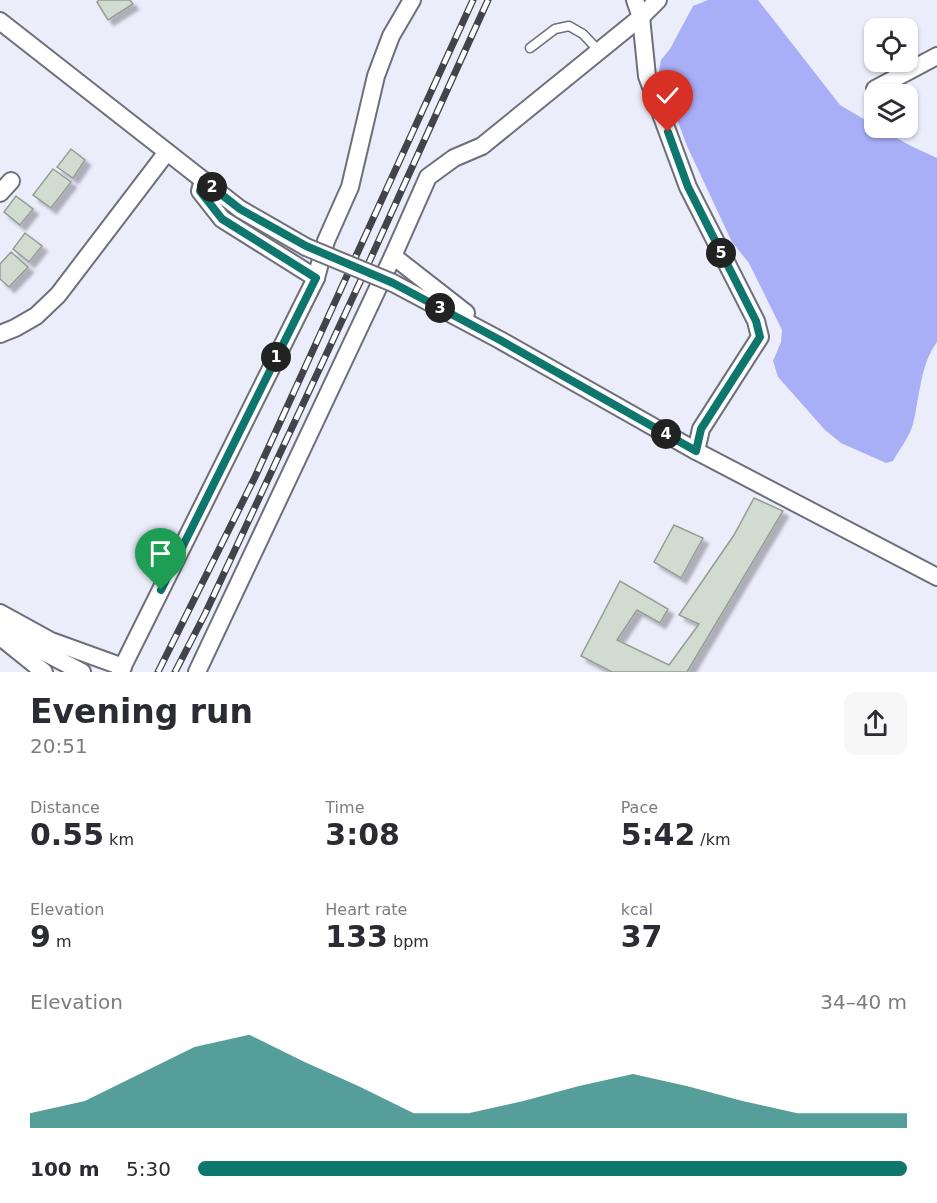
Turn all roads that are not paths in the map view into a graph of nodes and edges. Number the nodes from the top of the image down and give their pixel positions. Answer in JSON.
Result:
{"nodes":[{"id":1,"x":412,"y":0,"type":"edge"},
{"id":2,"x":634,"y":0,"type":"edge"},
{"id":3,"x":658,"y":0,"type":"edge"},
{"id":4,"x":642,"y":17,"type":"junction"},
{"id":5,"x":0,"y":21,"type":"edge"},
{"id":6,"x":530,"y":48,"type":"dead end"},
{"id":7,"x":599,"y":51,"type":"junction"},
{"id":8,"x":937,"y":56,"type":"edge"},
{"id":9,"x":882,"y":84,"type":"edge"},
{"id":10,"x":167,"y":152,"type":"junction"},
{"id":11,"x":203,"y":180,"type":"junction"},
{"id":12,"x":393,"y":256,"type":"junction"},
{"id":13,"x":316,"y":278,"type":"junction"},
{"id":14,"x":0,"y":334,"type":"edge"},
{"id":15,"x":500,"y":340,"type":"junction"},
{"id":16,"x":696,"y":451,"type":"junction"},
{"id":17,"x":937,"y":577,"type":"edge"},
{"id":18,"x":0,"y":613,"type":"edge"},
{"id":19,"x":0,"y":627,"type":"edge"},
{"id":20,"x":0,"y":637,"type":"edge"},
{"id":21,"x":122,"y":670,"type":"edge"},
{"id":22,"x":44,"y":672,"type":"edge"},
{"id":23,"x":82,"y":672,"type":"edge"},
{"id":24,"x":197,"y":672,"type":"edge"}],
"edges":[{"from":1,"to":13,"type":"street"},
{"from":2,"to":4,"type":"street"},
{"from":3,"to":4,"type":"street"},
{"from":4,"to":7,"type":"street"},
{"from":4,"to":16,"type":"street"},
{"from":5,"to":10,"type":"street"},
{"from":6,"to":7,"type":"lane"},
{"from":7,"to":12,"type":"street"},
{"from":8,"to":9,"type":"street"},
{"from":10,"to":11,"type":"street"},
{"from":10,"to":14,"type":"street"},
{"from":11,"to":13,"type":"street"},
{"from":11,"to":15,"type":"street","bridge":true},
{"from":12,"to":15,"type":"street"},
{"from":12,"to":24,"type":"street"},
{"from":13,"to":21,"type":"street"},
{"from":15,"to":16,"type":"street"},
{"from":16,"to":17,"type":"street"},
{"from":18,"to":21,"type":"street"},
{"from":19,"to":23,"type":"street"},
{"from":20,"to":22,"type":"street"}]}
